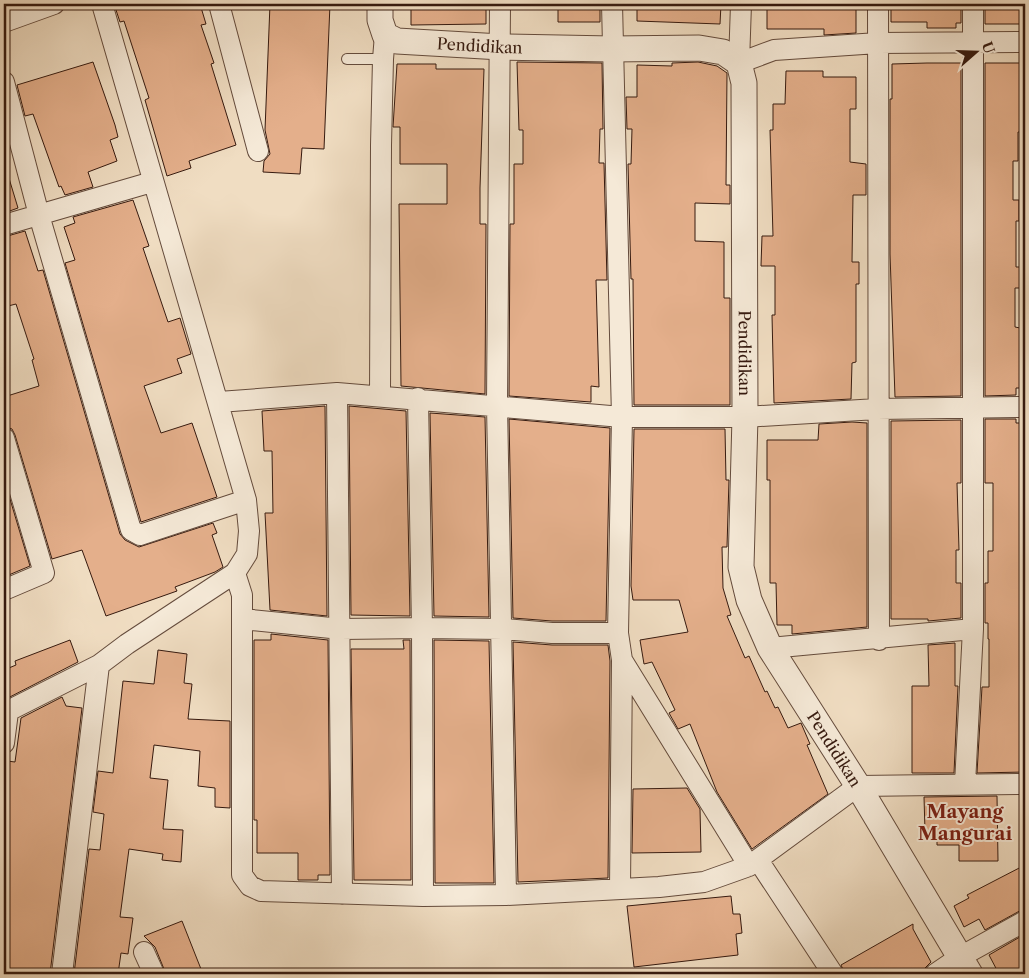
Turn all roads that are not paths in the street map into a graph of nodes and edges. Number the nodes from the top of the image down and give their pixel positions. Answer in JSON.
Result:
{"nodes":[{"id":1,"x":54,"y":4,"type":"edge"},
{"id":2,"x":102,"y":4,"type":"edge"},
{"id":3,"x":218,"y":4,"type":"edge"},
{"id":4,"x":380,"y":4,"type":"edge"},
{"id":5,"x":500,"y":4,"type":"edge"},
{"id":6,"x":612,"y":4,"type":"edge"},
{"id":7,"x":741,"y":4,"type":"edge"},
{"id":8,"x":878,"y":4,"type":"edge"},
{"id":9,"x":973,"y":4,"type":"edge"},
{"id":10,"x":4,"y":22,"type":"edge"},
{"id":11,"x":385,"y":35,"type":"junction"},
{"id":12,"x":1025,"y":42,"type":"edge"},
{"id":13,"x":878,"y":43,"type":"junction"},
{"id":14,"x":973,"y":43,"type":"junction"},
{"id":15,"x":501,"y":47,"type":"junction"},
{"id":16,"x":612,"y":49,"type":"junction"},
{"id":17,"x":347,"y":59,"type":"dead end"},
{"id":18,"x":383,"y":59,"type":"junction"},
{"id":19,"x":739,"y":63,"type":"junction"},
{"id":20,"x":4,"y":82,"type":"edge"},
{"id":21,"x":258,"y":151,"type":"dead end"},
{"id":22,"x":152,"y":182,"type":"junction"},
{"id":23,"x":39,"y":215,"type":"junction"},
{"id":24,"x":4,"y":225,"type":"edge"},
{"id":25,"x":337,"y":393,"type":"junction"},
{"id":26,"x":380,"y":396,"type":"junction"},
{"id":27,"x":418,"y":398,"type":"junction"},
{"id":28,"x":219,"y":402,"type":"junction"},
{"id":29,"x":497,"y":405,"type":"junction"},
{"id":30,"x":973,"y":406,"type":"junction"},
{"id":31,"x":1025,"y":407,"type":"edge"},
{"id":32,"x":877,"y":408,"type":"junction"},
{"id":33,"x":622,"y":417,"type":"junction"},
{"id":34,"x":745,"y":417,"type":"junction"},
{"id":35,"x":4,"y":438,"type":"edge"},
{"id":36,"x":12,"y":499,"type":"edge"},
{"id":37,"x":246,"y":500,"type":"junction"},
{"id":38,"x":235,"y":573,"type":"junction"},
{"id":39,"x":4,"y":590,"type":"edge"},
{"id":40,"x":242,"y":619,"type":"junction"},
{"id":41,"x":422,"y":628,"type":"junction"},
{"id":42,"x":341,"y":629,"type":"junction"},
{"id":43,"x":503,"y":629,"type":"junction"},
{"id":44,"x":973,"y":629,"type":"junction"},
{"id":45,"x":618,"y":633,"type":"junction"},
{"id":46,"x":879,"y":640,"type":"junction"},
{"id":47,"x":770,"y":648,"type":"junction"},
{"id":48,"x":622,"y":660,"type":"junction"},
{"id":49,"x":99,"y":665,"type":"junction"},
{"id":50,"x":6,"y":712,"type":"edge"},
{"id":51,"x":4,"y":744,"type":"edge"},
{"id":52,"x":965,"y":784,"type":"junction"},
{"id":53,"x":1025,"y":784,"type":"edge"},
{"id":54,"x":858,"y":786,"type":"junction"},
{"id":55,"x":754,"y":863,"type":"junction"},
{"id":56,"x":620,"y":889,"type":"junction"},
{"id":57,"x":342,"y":894,"type":"junction"},
{"id":58,"x":506,"y":894,"type":"junction"},
{"id":59,"x":423,"y":896,"type":"junction"},
{"id":60,"x":1025,"y":921,"type":"edge"},
{"id":61,"x":144,"y":952,"type":"dead end"},
{"id":62,"x":965,"y":966,"type":"edge"},
{"id":63,"x":62,"y":974,"type":"edge"},
{"id":64,"x":154,"y":974,"type":"edge"},
{"id":65,"x":834,"y":974,"type":"edge"},
{"id":66,"x":935,"y":974,"type":"edge"}],
"edges":[{"from":1,"to":10,"type":"street"},
{"from":2,"to":22,"type":"street"},
{"from":3,"to":21,"type":"street"},
{"from":4,"to":11,"type":"street"},
{"from":5,"to":15,"type":"street"},
{"from":6,"to":16,"type":"street"},
{"from":7,"to":19,"type":"street"},
{"from":8,"to":13,"type":"street"},
{"from":9,"to":14,"type":"street"},
{"from":11,"to":15,"type":"street","name":"Pendidikan"},
{"from":11,"to":18,"type":"street"},
{"from":12,"to":14,"type":"street"},
{"from":13,"to":14,"type":"street"},
{"from":13,"to":19,"type":"street"},
{"from":13,"to":32,"type":"street"},
{"from":14,"to":30,"type":"street"},
{"from":15,"to":16,"type":"street","name":"Pendidikan"},
{"from":15,"to":29,"type":"street"},
{"from":16,"to":19,"type":"street","name":"Pendidikan"},
{"from":16,"to":33,"type":"street"},
{"from":17,"to":18,"type":"lane"},
{"from":18,"to":26,"type":"street"},
{"from":19,"to":34,"type":"street","name":"Pendidikan"},
{"from":20,"to":23,"type":"street"},
{"from":22,"to":23,"type":"street"},
{"from":22,"to":28,"type":"street"},
{"from":23,"to":24,"type":"street"},
{"from":23,"to":37,"type":"street"},
{"from":25,"to":26,"type":"street"},
{"from":25,"to":28,"type":"street"},
{"from":25,"to":42,"type":"street"},
{"from":26,"to":27,"type":"street"},
{"from":27,"to":29,"type":"street"},
{"from":27,"to":41,"type":"street"},
{"from":28,"to":37,"type":"street"},
{"from":29,"to":33,"type":"street"},
{"from":29,"to":43,"type":"street"},
{"from":30,"to":31,"type":"street"},
{"from":30,"to":32,"type":"street"},
{"from":30,"to":44,"type":"street"},
{"from":32,"to":34,"type":"street"},
{"from":32,"to":46,"type":"street"},
{"from":33,"to":34,"type":"street"},
{"from":33,"to":45,"type":"street"},
{"from":34,"to":47,"type":"street","name":"Pendidikan"},
{"from":35,"to":36,"type":"street"},
{"from":36,"to":39,"type":"street"},
{"from":37,"to":38,"type":"street"},
{"from":38,"to":40,"type":"street"},
{"from":38,"to":49,"type":"street"},
{"from":40,"to":42,"type":"street"},
{"from":40,"to":57,"type":"street"},
{"from":41,"to":42,"type":"street"},
{"from":41,"to":43,"type":"street"},
{"from":41,"to":59,"type":"street"},
{"from":42,"to":57,"type":"street"},
{"from":43,"to":45,"type":"street"},
{"from":43,"to":58,"type":"street"},
{"from":44,"to":46,"type":"street"},
{"from":44,"to":52,"type":"street"},
{"from":45,"to":48,"type":"street"},
{"from":46,"to":47,"type":"street"},
{"from":47,"to":54,"type":"street","name":"Pendidikan"},
{"from":48,"to":55,"type":"street"},
{"from":48,"to":56,"type":"street"},
{"from":49,"to":50,"type":"street"},
{"from":49,"to":63,"type":"street"},
{"from":50,"to":51,"type":"street"},
{"from":52,"to":53,"type":"street"},
{"from":52,"to":54,"type":"street"},
{"from":54,"to":55,"type":"street"},
{"from":54,"to":62,"type":"street","name":"Pendidikan"},
{"from":55,"to":56,"type":"street"},
{"from":55,"to":65,"type":"street"},
{"from":56,"to":58,"type":"street"},
{"from":57,"to":59,"type":"street"},
{"from":58,"to":59,"type":"street"},
{"from":60,"to":62,"type":"street"},
{"from":61,"to":64,"type":"street"},
{"from":62,"to":66,"type":"street"}]}
